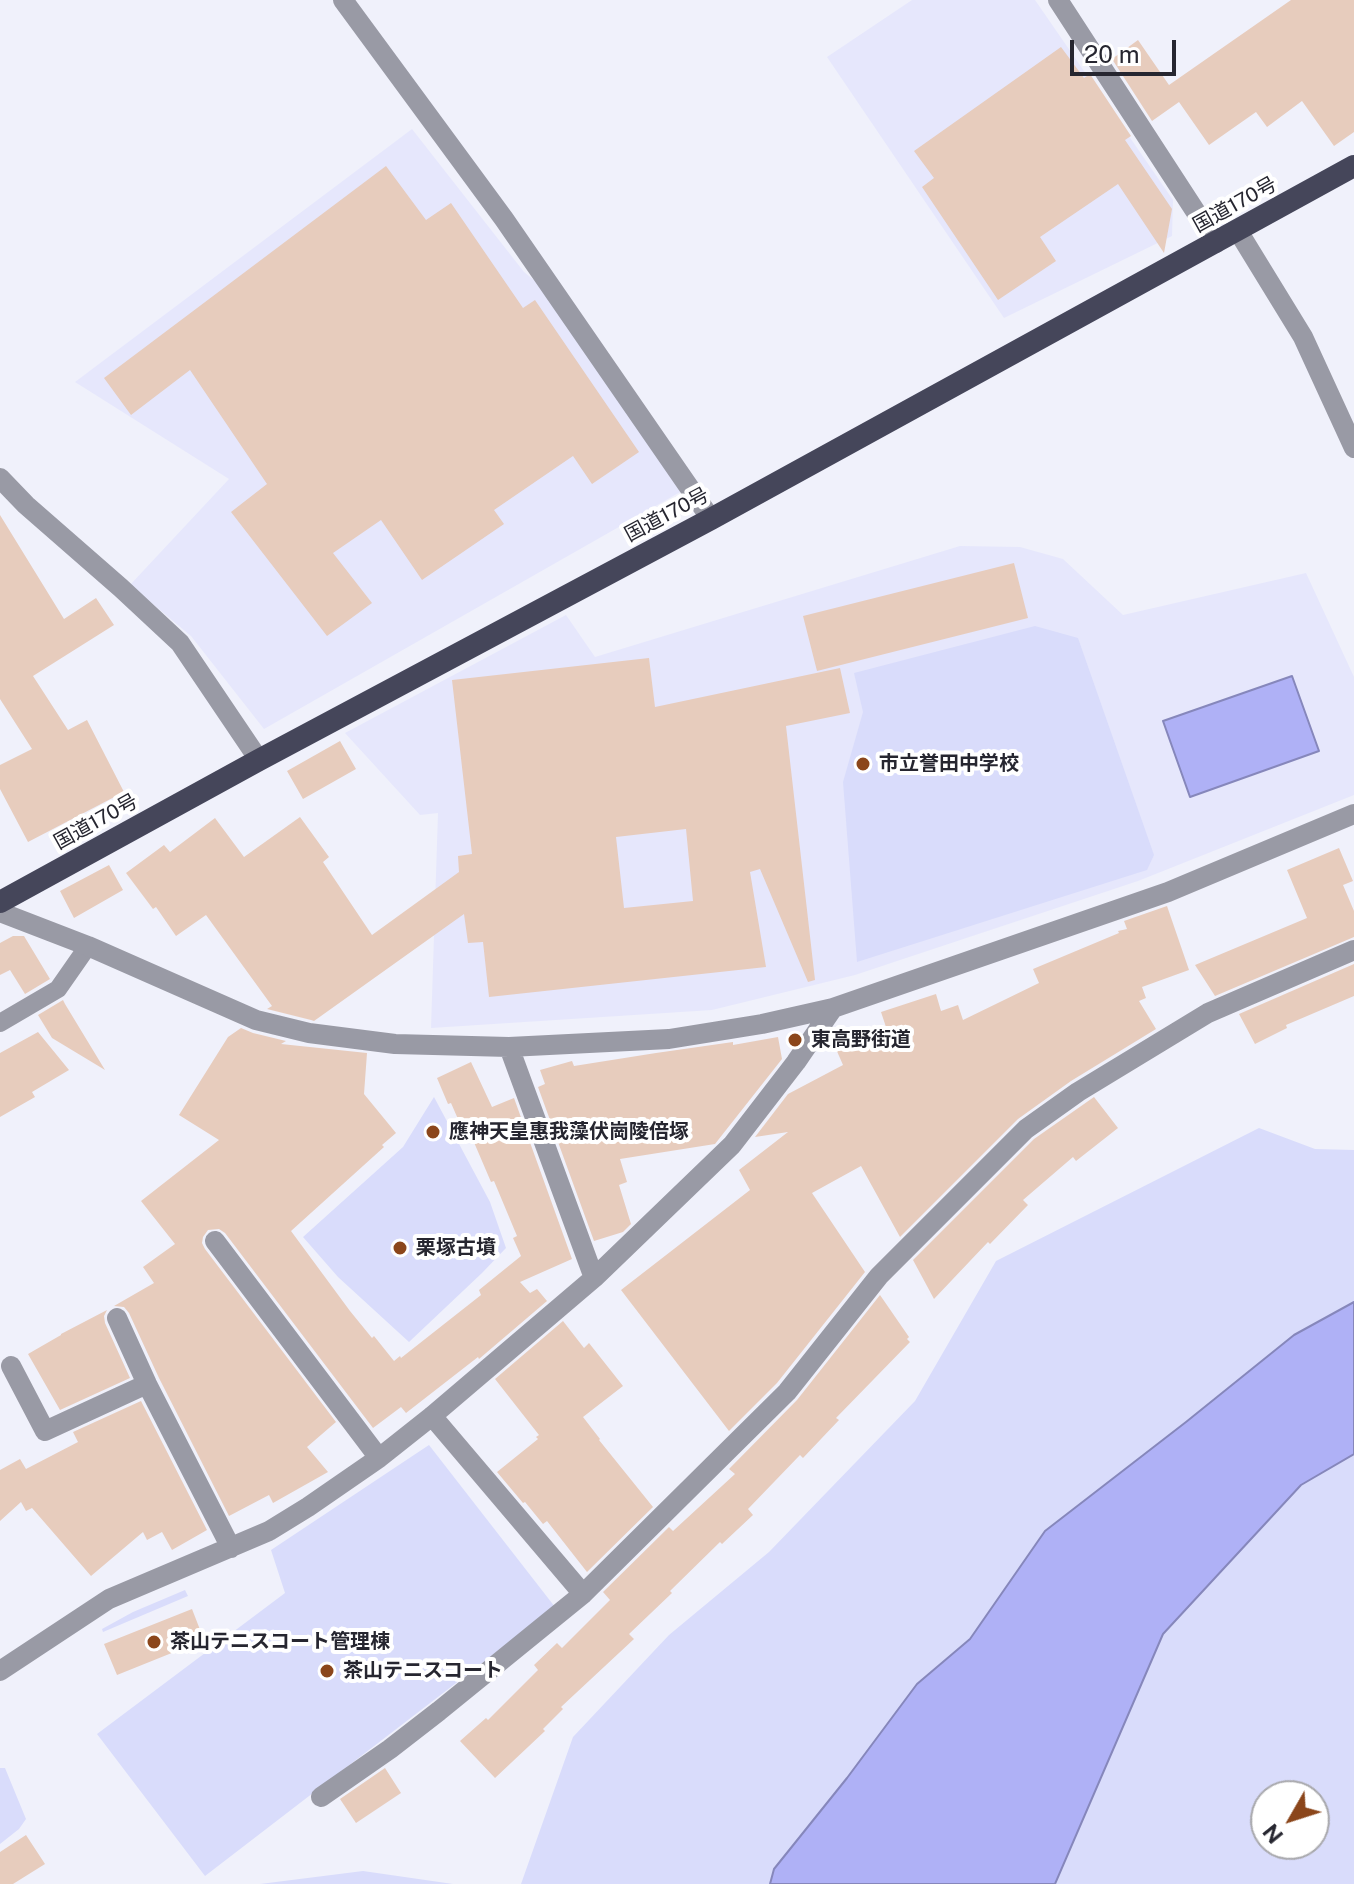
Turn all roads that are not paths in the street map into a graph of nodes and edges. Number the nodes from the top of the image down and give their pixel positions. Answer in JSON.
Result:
{"nodes":[{"id":1,"x":343,"y":0,"type":"edge"},
{"id":2,"x":1058,"y":0,"type":"edge"},
{"id":3,"x":1354,"y":166,"type":"edge"},
{"id":4,"x":1238,"y":231,"type":"junction"},
{"id":5,"x":1216,"y":243,"type":"junction"},
{"id":6,"x":1354,"y":448,"type":"edge"},
{"id":7,"x":0,"y":478,"type":"edge"},
{"id":8,"x":711,"y":519,"type":"junction"},
{"id":9,"x":259,"y":760,"type":"junction"},
{"id":10,"x":1354,"y":814,"type":"edge"},
{"id":11,"x":0,"y":902,"type":"edge"},
{"id":12,"x":0,"y":912,"type":"edge"},
{"id":13,"x":88,"y":946,"type":"junction"},
{"id":14,"x":1354,"y":950,"type":"edge"},
{"id":15,"x":833,"y":1008,"type":"junction"},
{"id":16,"x":0,"y":1023,"type":"edge"},
{"id":17,"x":509,"y":1047,"type":"junction"},
{"id":18,"x":215,"y":1241,"type":"dead end"},
{"id":19,"x":594,"y":1278,"type":"junction"},
{"id":20,"x":117,"y":1318,"type":"dead end"},
{"id":21,"x":11,"y":1366,"type":"dead end"},
{"id":22,"x":147,"y":1384,"type":"junction"},
{"id":23,"x":432,"y":1416,"type":"junction"},
{"id":24,"x":379,"y":1458,"type":"junction"},
{"id":25,"x":231,"y":1548,"type":"junction"},
{"id":26,"x":583,"y":1594,"type":"junction"},
{"id":27,"x":0,"y":1671,"type":"edge"},
{"id":28,"x":321,"y":1797,"type":"dead end"}],
"edges":[{"from":1,"to":8,"type":"street"},
{"from":2,"to":5,"type":"street"},
{"from":3,"to":4,"type":"highway","name":"国道170号"},
{"from":4,"to":5,"type":"highway","name":"国道170号"},
{"from":4,"to":6,"type":"street"},
{"from":5,"to":8,"type":"highway","name":"国道170号"},
{"from":7,"to":9,"type":"street"},
{"from":8,"to":9,"type":"highway","name":"国道170号"},
{"from":9,"to":11,"type":"highway","name":"国道170号"},
{"from":10,"to":15,"type":"street"},
{"from":12,"to":13,"type":"street"},
{"from":13,"to":16,"type":"lane"},
{"from":13,"to":17,"type":"street"},
{"from":14,"to":26,"type":"street"},
{"from":15,"to":17,"type":"street"},
{"from":15,"to":19,"type":"street"},
{"from":17,"to":19,"type":"street"},
{"from":18,"to":24,"type":"street"},
{"from":19,"to":23,"type":"street"},
{"from":20,"to":22,"type":"street"},
{"from":21,"to":22,"type":"street"},
{"from":22,"to":25,"type":"street"},
{"from":23,"to":24,"type":"street"},
{"from":23,"to":26,"type":"street"},
{"from":24,"to":25,"type":"street"},
{"from":25,"to":27,"type":"street"},
{"from":26,"to":28,"type":"street"}]}
